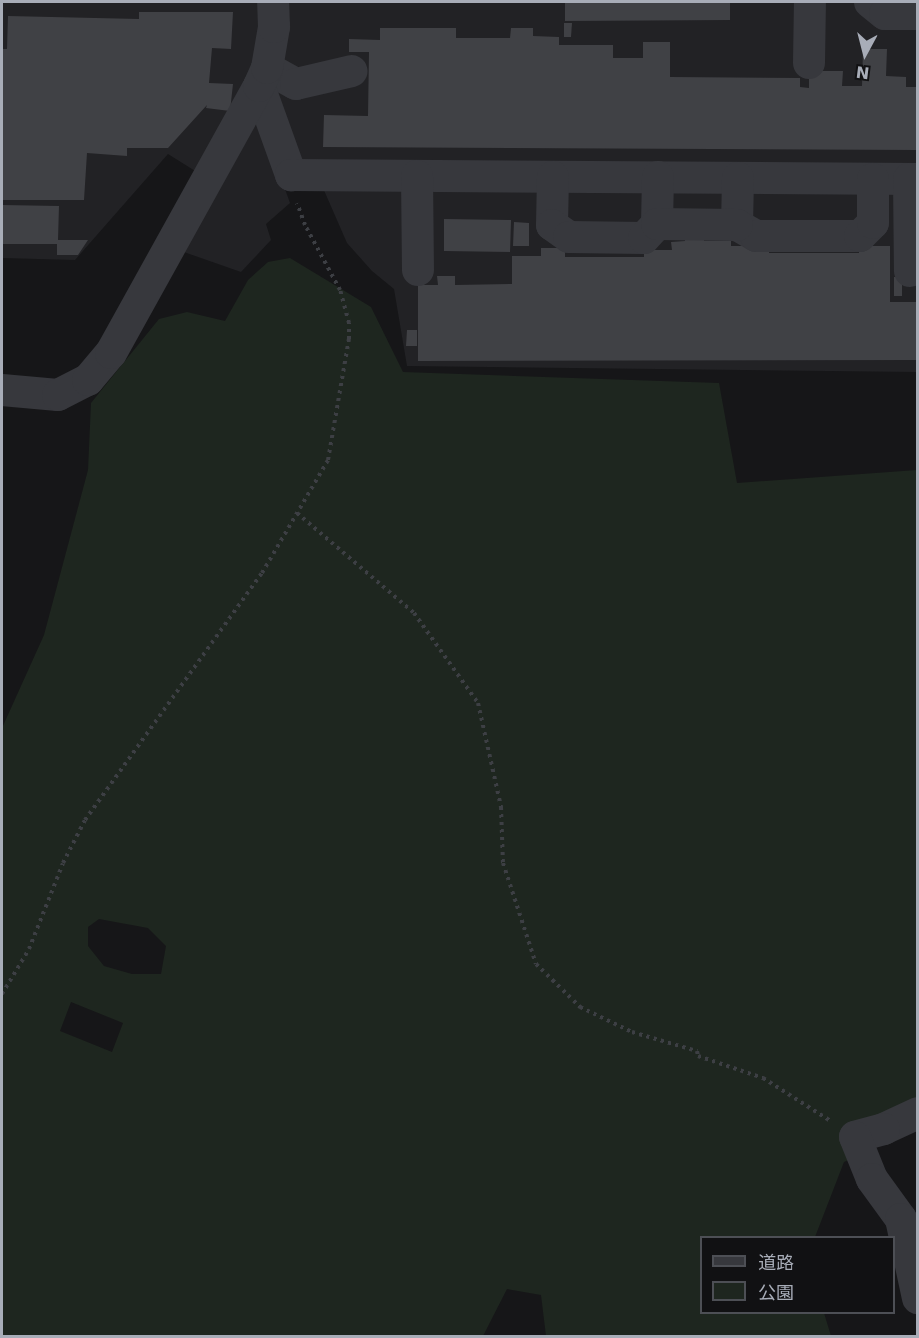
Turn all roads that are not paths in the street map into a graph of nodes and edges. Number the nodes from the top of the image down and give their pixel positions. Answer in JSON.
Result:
{"nodes":[{"id":1,"x":273,"y":2,"type":"edge"},
{"id":2,"x":810,"y":2,"type":"edge"},
{"id":3,"x":870,"y":2,"type":"edge"},
{"id":4,"x":918,"y":14,"type":"edge"},
{"id":5,"x":809,"y":63,"type":"dead end"},
{"id":6,"x":352,"y":70,"type":"dead end"},
{"id":7,"x":263,"y":77,"type":"junction"},
{"id":8,"x":417,"y":176,"type":"junction"},
{"id":9,"x":553,"y":177,"type":"junction"},
{"id":10,"x":658,"y":177,"type":"junction"},
{"id":11,"x":738,"y":178,"type":"junction"},
{"id":12,"x":873,"y":179,"type":"junction"},
{"id":13,"x":913,"y":179,"type":"edge"},
{"id":14,"x":657,"y":224,"type":"junction"},
{"id":15,"x":737,"y":225,"type":"junction"},
{"id":16,"x":418,"y":270,"type":"dead end"},
{"id":17,"x":910,"y":271,"type":"dead end"},
{"id":18,"x":2,"y":390,"type":"edge"},
{"id":19,"x":918,"y":1113,"type":"edge"},
{"id":20,"x":918,"y":1298,"type":"edge"}],
"edges":[{"from":1,"to":7,"type":"street"},
{"from":2,"to":5,"type":"street"},
{"from":3,"to":4,"type":"street"},
{"from":6,"to":7,"type":"street"},
{"from":7,"to":8,"type":"street"},
{"from":7,"to":18,"type":"street"},
{"from":8,"to":9,"type":"street"},
{"from":8,"to":16,"type":"street"},
{"from":9,"to":10,"type":"street"},
{"from":9,"to":14,"type":"street"},
{"from":10,"to":11,"type":"street"},
{"from":10,"to":14,"type":"street"},
{"from":11,"to":12,"type":"street"},
{"from":11,"to":15,"type":"street"},
{"from":12,"to":13,"type":"street"},
{"from":12,"to":15,"type":"street"},
{"from":13,"to":17,"type":"street"},
{"from":14,"to":15,"type":"street"},
{"from":19,"to":20,"type":"street"}]}
